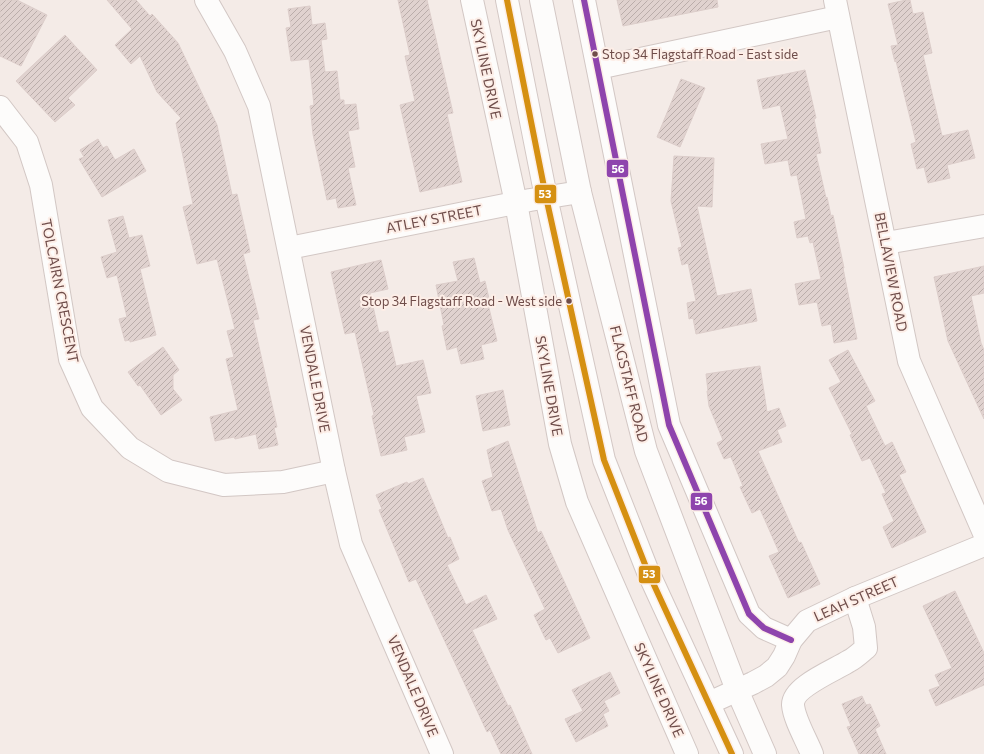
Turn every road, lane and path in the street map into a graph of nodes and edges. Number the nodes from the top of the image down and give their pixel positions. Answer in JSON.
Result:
{"nodes":[{"id":1,"x":206,"y":0,"type":"edge"},
{"id":2,"x":472,"y":0,"type":"edge"},
{"id":3,"x":507,"y":0,"type":"edge"},
{"id":4,"x":541,"y":0,"type":"edge"},
{"id":5,"x":584,"y":0,"type":"edge"},
{"id":6,"x":837,"y":8,"type":"edge"},
{"id":7,"x":598,"y":68,"type":"junction"},
{"id":8,"x":0,"y":107,"type":"edge"},
{"id":9,"x":580,"y":192,"type":"junction"},
{"id":10,"x":546,"y":197,"type":"junction"},
{"id":11,"x":516,"y":203,"type":"junction"},
{"id":12,"x":984,"y":226,"type":"edge"},
{"id":13,"x":886,"y":243,"type":"junction"},
{"id":14,"x":289,"y":248,"type":"junction"},
{"id":15,"x":334,"y":471,"type":"junction"},
{"id":16,"x":984,"y":533,"type":"edge"},
{"id":17,"x":984,"y":545,"type":"edge"},
{"id":18,"x":855,"y":598,"type":"junction"},
{"id":19,"x":791,"y":640,"type":"junction"},
{"id":20,"x":737,"y":690,"type":"junction"},
{"id":21,"x":709,"y":703,"type":"junction"},
{"id":22,"x":442,"y":754,"type":"edge"},
{"id":23,"x":687,"y":754,"type":"edge"},
{"id":24,"x":732,"y":754,"type":"edge"},
{"id":25,"x":765,"y":754,"type":"edge"},
{"id":26,"x":812,"y":754,"type":"edge"}],
"edges":[{"from":1,"to":14,"type":"street","name":"VENDALE DRIVE"},
{"from":2,"to":11,"type":"street","name":"SKYLINE DRIVE"},
{"from":3,"to":10,"type":"street"},
{"from":4,"to":9,"type":"street","name":"FLAGSTAFF ROAD"},
{"from":5,"to":7,"type":"street","name":"FLAGSTAFF ROAD"},
{"from":6,"to":7,"type":"street"},
{"from":6,"to":13,"type":"street","name":"BELLAVIEW ROAD"},
{"from":7,"to":19,"type":"street","name":"FLAGSTAFF ROAD"},
{"from":8,"to":15,"type":"street","name":"TOLCAIRN CRESCENT"},
{"from":9,"to":10,"type":"street","name":"ATLEY STREET"},
{"from":9,"to":20,"type":"street","name":"FLAGSTAFF ROAD"},
{"from":10,"to":11,"type":"street","name":"ATLEY STREET"},
{"from":10,"to":21,"type":"street"},
{"from":11,"to":14,"type":"street","name":"ATLEY STREET"},
{"from":11,"to":23,"type":"street","name":"SKYLINE DRIVE"},
{"from":12,"to":13,"type":"street"},
{"from":13,"to":16,"type":"street","name":"BELLAVIEW ROAD"},
{"from":14,"to":15,"type":"street","name":"VENDALE DRIVE"},
{"from":15,"to":22,"type":"street","name":"VENDALE DRIVE"},
{"from":17,"to":18,"type":"street","name":"LEAH STREET"},
{"from":18,"to":19,"type":"street","name":"LEAH STREET"},
{"from":18,"to":26,"type":"street"},
{"from":19,"to":20,"type":"street","name":"LEAH STREET"},
{"from":20,"to":21,"type":"street","name":"LEAH STREET"},
{"from":20,"to":25,"type":"street","name":"FLAGSTAFF ROAD"},
{"from":21,"to":24,"type":"street"}]}
